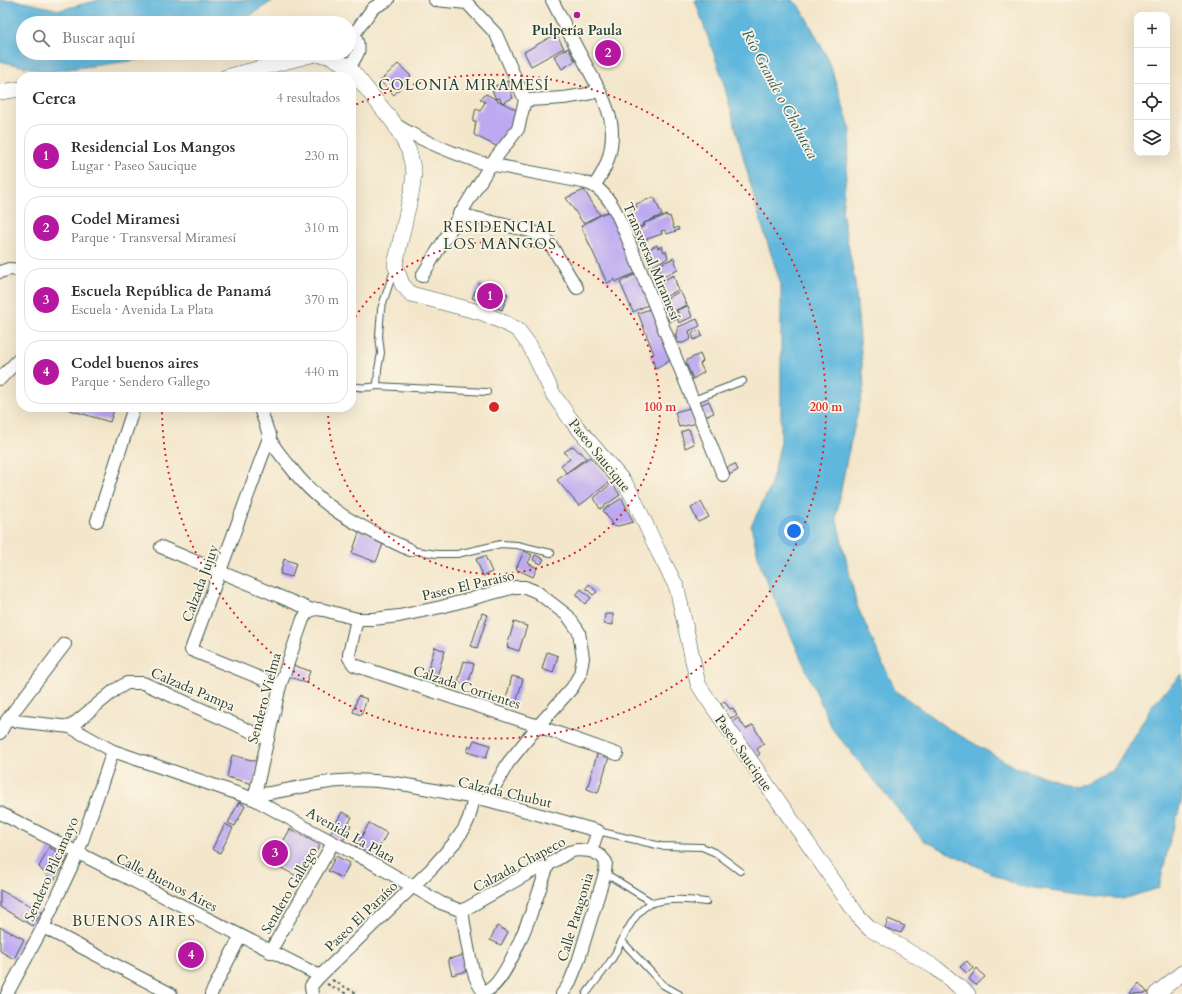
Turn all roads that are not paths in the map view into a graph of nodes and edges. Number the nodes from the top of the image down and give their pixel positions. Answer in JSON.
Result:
{"nodes":[{"id":1,"x":388,"y":0,"type":"edge"},
{"id":2,"x":435,"y":0,"type":"edge"},
{"id":3,"x":552,"y":0,"type":"edge"},
{"id":4,"x":356,"y":29,"type":"edge"},
{"id":5,"x":356,"y":40,"type":"edge"},
{"id":6,"x":356,"y":56,"type":"edge"},
{"id":7,"x":292,"y":60,"type":"edge"},
{"id":8,"x":339,"y":60,"type":"edge"},
{"id":9,"x":353,"y":60,"type":"edge"},
{"id":10,"x":349,"y":67,"type":"junction"},
{"id":11,"x":245,"y":72,"type":"edge"},
{"id":12,"x":353,"y":72,"type":"edge"},
{"id":13,"x":356,"y":76,"type":"edge"},
{"id":14,"x":16,"y":90,"type":"edge"},
{"id":15,"x":599,"y":90,"type":"junction"},
{"id":16,"x":0,"y":92,"type":"edge"},
{"id":17,"x":525,"y":100,"type":"junction"},
{"id":18,"x":394,"y":123,"type":"junction"},
{"id":19,"x":491,"y":164,"type":"junction"},
{"id":20,"x":594,"y":186,"type":"junction"},
{"id":21,"x":459,"y":214,"type":"junction"},
{"id":22,"x":395,"y":265,"type":"junction"},
{"id":23,"x":16,"y":270,"type":"edge"},
{"id":24,"x":0,"y":272,"type":"edge"},
{"id":25,"x":422,"y":276,"type":"dead end"},
{"id":26,"x":576,"y":288,"type":"dead end"},
{"id":27,"x":16,"y":362,"type":"edge"},
{"id":28,"x":0,"y":379,"type":"edge"},
{"id":29,"x":743,"y":381,"type":"dead end"},
{"id":30,"x":377,"y":386,"type":"junction"},
{"id":31,"x":356,"y":387,"type":"edge"},
{"id":32,"x":487,"y":392,"type":"dead end"},
{"id":33,"x":693,"y":400,"type":"junction"},
{"id":34,"x":132,"y":412,"type":"edge"},
{"id":35,"x":261,"y":412,"type":"edge"},
{"id":36,"x":270,"y":436,"type":"junction"},
{"id":37,"x":723,"y":475,"type":"dead end"},
{"id":38,"x":97,"y":521,"type":"dead end"},
{"id":39,"x":161,"y":547,"type":"dead end"},
{"id":40,"x":410,"y":550,"type":"joint"},
{"id":41,"x":551,"y":553,"type":"dead end"},
{"id":42,"x":220,"y":571,"type":"junction"},
{"id":43,"x":312,"y":610,"type":"junction"},
{"id":44,"x":357,"y":619,"type":"junction"},
{"id":45,"x":65,"y":644,"type":"dead end"},
{"id":46,"x":280,"y":686,"type":"junction"},
{"id":47,"x":7,"y":720,"type":"junction"},
{"id":48,"x":538,"y":726,"type":"junction"},
{"id":49,"x":70,"y":727,"type":"junction"},
{"id":50,"x":0,"y":733,"type":"edge"},
{"id":51,"x":268,"y":739,"type":"junction"},
{"id":52,"x":113,"y":751,"type":"junction"},
{"id":53,"x":617,"y":754,"type":"dead end"},
{"id":54,"x":255,"y":797,"type":"junction"},
{"id":55,"x":474,"y":798,"type":"junction"},
{"id":56,"x":487,"y":800,"type":"junction"},
{"id":57,"x":0,"y":813,"type":"edge"},
{"id":58,"x":598,"y":831,"type":"junction"},
{"id":59,"x":333,"y":843,"type":"junction"},
{"id":60,"x":591,"y":851,"type":"junction"},
{"id":61,"x":78,"y":853,"type":"junction"},
{"id":62,"x":548,"y":865,"type":"junction"},
{"id":63,"x":740,"y":871,"type":"dead end"},
{"id":64,"x":605,"y":873,"type":"junction"},
{"id":65,"x":412,"y":886,"type":"junction"},
{"id":66,"x":706,"y":902,"type":"dead end"},
{"id":67,"x":654,"y":903,"type":"junction"},
{"id":68,"x":462,"y":911,"type":"junction"},
{"id":69,"x":43,"y":927,"type":"junction"},
{"id":70,"x":240,"y":937,"type":"junction"},
{"id":71,"x":622,"y":941,"type":"junction"},
{"id":72,"x":270,"y":952,"type":"junction"},
{"id":73,"x":1182,"y":974,"type":"edge"},
{"id":74,"x":320,"y":977,"type":"junction"},
{"id":75,"x":568,"y":989,"type":"edge"},
{"id":76,"x":7,"y":994,"type":"edge"},
{"id":77,"x":171,"y":994,"type":"edge"},
{"id":78,"x":211,"y":994,"type":"edge"},
{"id":79,"x":312,"y":994,"type":"edge"},
{"id":80,"x":562,"y":994,"type":"edge"},
{"id":81,"x":586,"y":994,"type":"edge"},
{"id":82,"x":679,"y":994,"type":"edge"},
{"id":83,"x":968,"y":994,"type":"edge"},
{"id":84,"x":1156,"y":994,"type":"edge"}],
"edges":[{"from":1,"to":4,"type":"street"},
{"from":2,"to":17,"type":"street"},
{"from":3,"to":15,"type":"street"},
{"from":5,"to":6,"type":"street"},
{"from":7,"to":11,"type":"street"},
{"from":8,"to":10,"type":"street"},
{"from":9,"to":10,"type":"street"},
{"from":10,"to":12,"type":"street"},
{"from":13,"to":18,"type":"street"},
{"from":14,"to":16,"type":"street"},
{"from":15,"to":17,"type":"street"},
{"from":15,"to":20,"type":"street"},
{"from":17,"to":19,"type":"street"},
{"from":18,"to":19,"type":"street"},
{"from":18,"to":22,"type":"street"},
{"from":19,"to":20,"type":"street"},
{"from":19,"to":21,"type":"street"},
{"from":20,"to":33,"type":"street","name":"Transversal Miramesí"},
{"from":21,"to":25,"type":"street"},
{"from":21,"to":26,"type":"street"},
{"from":22,"to":30,"type":"lane"},
{"from":22,"to":83,"type":"street","name":"Paseo Saucique"},
{"from":23,"to":24,"type":"street"},
{"from":27,"to":28,"type":"street"},
{"from":29,"to":33,"type":"lane"},
{"from":30,"to":31,"type":"lane"},
{"from":30,"to":32,"type":"lane"},
{"from":33,"to":37,"type":"street","name":"Transversal Miramesí"},
{"from":34,"to":38,"type":"street"},
{"from":35,"to":36,"type":"street"},
{"from":36,"to":40,"type":"street"},
{"from":36,"to":42,"type":"street","name":"Calzada Jujuy"},
{"from":39,"to":42,"type":"street","name":"Paseo El Paraíso"},
{"from":40,"to":41,"type":"lane"},
{"from":42,"to":43,"type":"street","name":"Paseo El Paraíso"},
{"from":42,"to":46,"type":"street","name":"Calzada Jujuy"},
{"from":43,"to":44,"type":"street","name":"Paseo El Paraíso"},
{"from":43,"to":46,"type":"street","name":"Sendero Vielma"},
{"from":44,"to":48,"type":"street","name":"Calzada Corrientes"},
{"from":44,"to":48,"type":"street","name":"Paseo El Paraíso"},
{"from":45,"to":47,"type":"street"},
{"from":46,"to":51,"type":"street","name":"Sendero Vielma"},
{"from":47,"to":49,"type":"street","name":"Avenida La Plata"},
{"from":47,"to":50,"type":"street"},
{"from":48,"to":53,"type":"street","name":"Calzada Corrientes"},
{"from":48,"to":56,"type":"street","name":"Paseo El Paraíso"},
{"from":49,"to":51,"type":"street","name":"Calzada Pampa"},
{"from":49,"to":52,"type":"street","name":"Avenida La Plata"},
{"from":51,"to":54,"type":"street","name":"Sendero Vielma"},
{"from":52,"to":54,"type":"street","name":"Avenida La Plata"},
{"from":52,"to":61,"type":"street","name":"Sendero Pilcamayo"},
{"from":54,"to":55,"type":"street","name":"Calzada Chubut"},
{"from":54,"to":59,"type":"street","name":"Avenida La Plata"},
{"from":55,"to":56,"type":"street","name":"Calzada Chubut"},
{"from":55,"to":65,"type":"street","name":"Paseo El Paraíso"},
{"from":56,"to":58,"type":"street","name":"Calzada Chubut"},
{"from":57,"to":61,"type":"street","name":"Calle Buenos Aires"},
{"from":58,"to":60,"type":"street"},
{"from":58,"to":63,"type":"lane","name":"Calzada Chubut"},
{"from":59,"to":65,"type":"street","name":"Avenida La Plata"},
{"from":59,"to":72,"type":"street","name":"Sendero Gallego"},
{"from":60,"to":62,"type":"street","name":"Calzada Chapeco"},
{"from":60,"to":64,"type":"street","name":"Calle Patagonia"},
{"from":61,"to":69,"type":"street","name":"Sendero Pilcamayo"},
{"from":61,"to":70,"type":"street","name":"Calle Buenos Aires"},
{"from":62,"to":68,"type":"street","name":"Calzada Chapeco"},
{"from":62,"to":68,"type":"street"},
{"from":64,"to":67,"type":"lane"},
{"from":64,"to":75,"type":"street","name":"Calle Patagonia"},
{"from":65,"to":68,"type":"street","name":"Avenida La Plata"},
{"from":65,"to":74,"type":"street","name":"Paseo El Paraíso"},
{"from":66,"to":67,"type":"lane"},
{"from":67,"to":71,"type":"lane"},
{"from":69,"to":76,"type":"street","name":"Sendero Pilcamayo"},
{"from":69,"to":77,"type":"street"},
{"from":70,"to":72,"type":"street","name":"Calle Buenos Aires"},
{"from":70,"to":78,"type":"street","name":"Sendero Gallego"},
{"from":71,"to":81,"type":"lane"},
{"from":71,"to":82,"type":"lane"},
{"from":72,"to":74,"type":"street","name":"Calle Buenos Aires"},
{"from":73,"to":84,"type":"street"},
{"from":74,"to":79,"type":"street"},
{"from":75,"to":80,"type":"street","name":"Calle Patagonia"}]}
